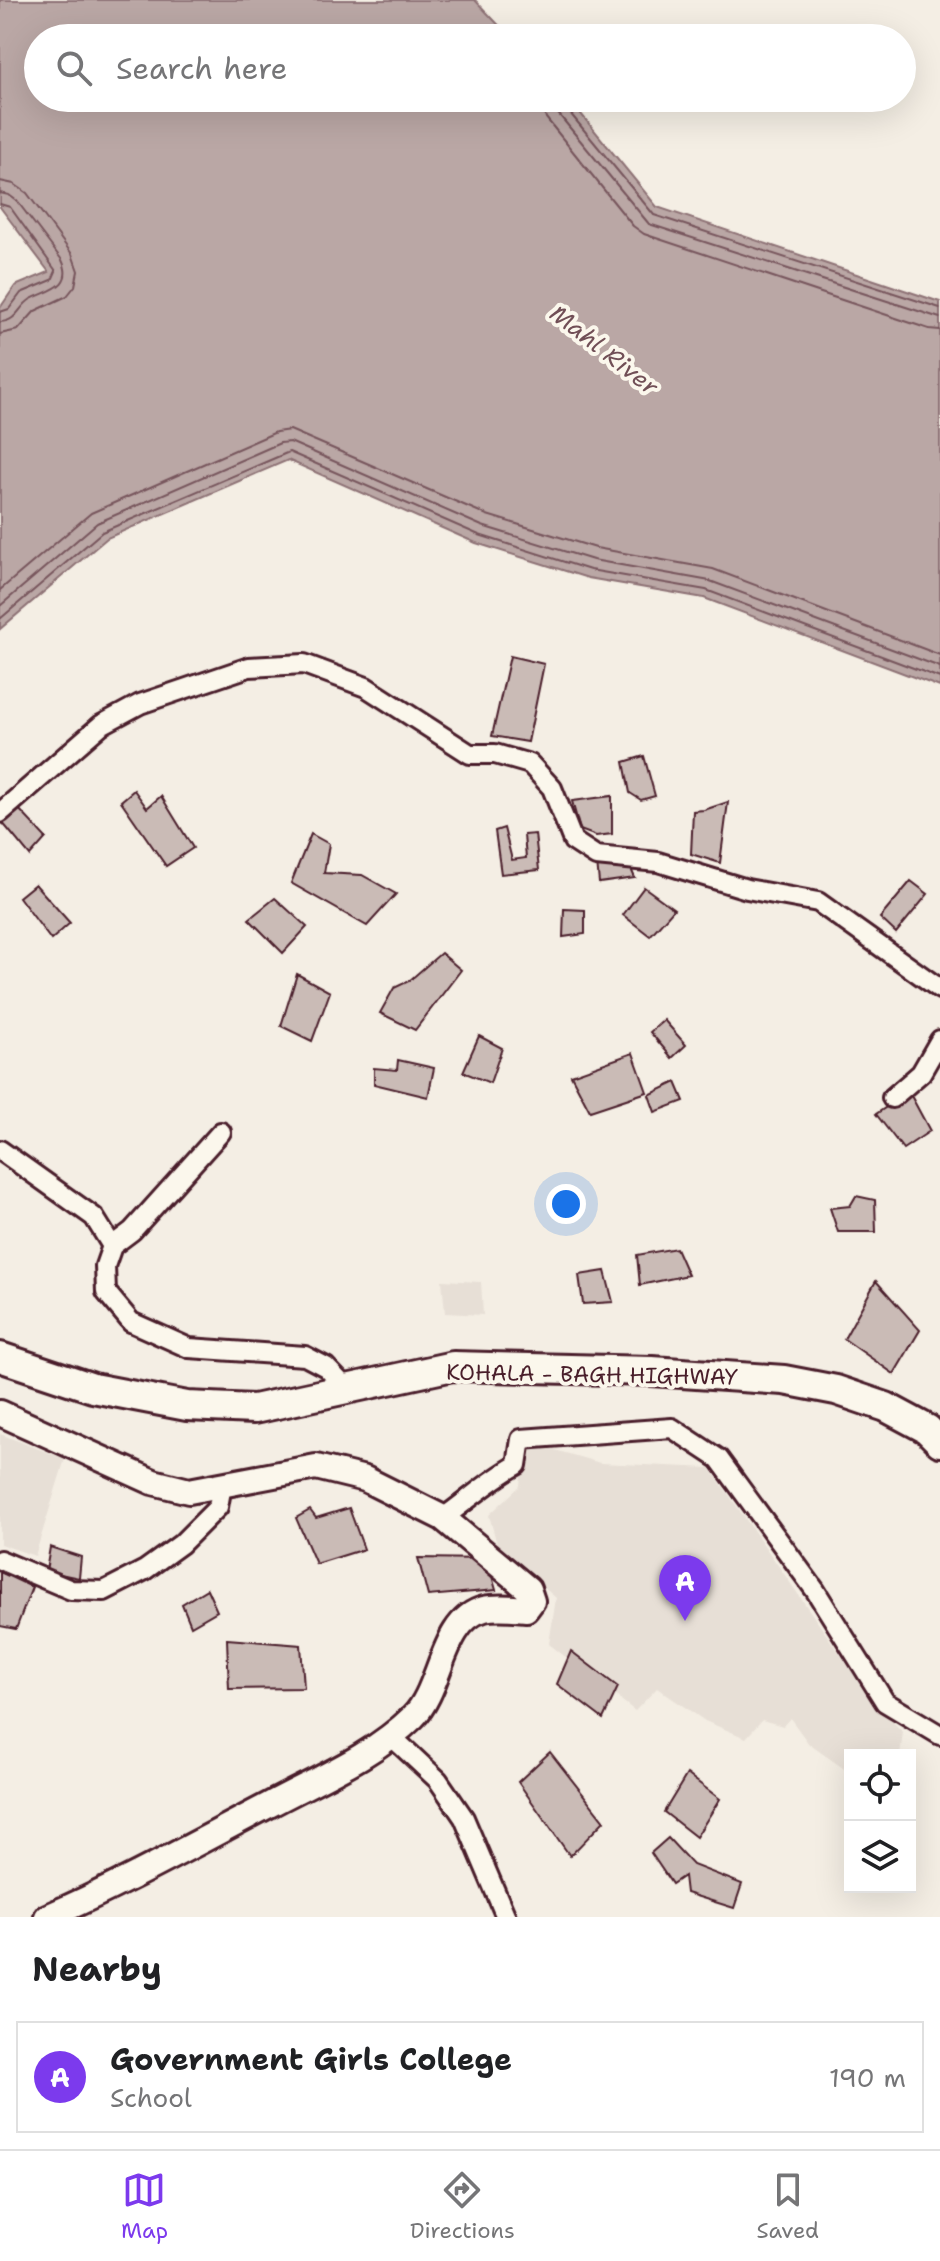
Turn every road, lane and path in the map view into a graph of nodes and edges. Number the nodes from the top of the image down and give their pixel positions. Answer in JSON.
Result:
{"nodes":[{"id":1,"x":0,"y":813,"type":"edge"},
{"id":2,"x":940,"y":989,"type":"edge"},
{"id":3,"x":940,"y":1040,"type":"edge"},
{"id":4,"x":892,"y":1098,"type":"dead end"},
{"id":5,"x":221,"y":1132,"type":"dead end"},
{"id":6,"x":0,"y":1150,"type":"edge"},
{"id":7,"x":112,"y":1246,"type":"junction"},
{"id":8,"x":0,"y":1357,"type":"edge"},
{"id":9,"x":347,"y":1389,"type":"junction"},
{"id":10,"x":0,"y":1413,"type":"edge"},
{"id":11,"x":940,"y":1442,"type":"edge"},
{"id":12,"x":222,"y":1485,"type":"junction"},
{"id":13,"x":443,"y":1518,"type":"junction"},
{"id":14,"x":0,"y":1560,"type":"edge"},
{"id":15,"x":940,"y":1735,"type":"edge"},
{"id":16,"x":391,"y":1736,"type":"junction"},
{"id":17,"x":47,"y":1917,"type":"edge"},
{"id":18,"x":506,"y":1917,"type":"edge"}],
"edges":[{"from":1,"to":2,"type":"street"},
{"from":3,"to":4,"type":"street"},
{"from":5,"to":7,"type":"street"},
{"from":6,"to":7,"type":"street"},
{"from":7,"to":9,"type":"street"},
{"from":8,"to":9,"type":"main road","name":"KOHALA - BAGH HIGHWAY"},
{"from":9,"to":11,"type":"main road","name":"KOHALA - BAGH HIGHWAY"},
{"from":10,"to":12,"type":"main road"},
{"from":12,"to":13,"type":"main road"},
{"from":12,"to":14,"type":"street"},
{"from":13,"to":15,"type":"street"},
{"from":13,"to":16,"type":"main road"},
{"from":16,"to":17,"type":"main road"},
{"from":16,"to":18,"type":"street"}]}
